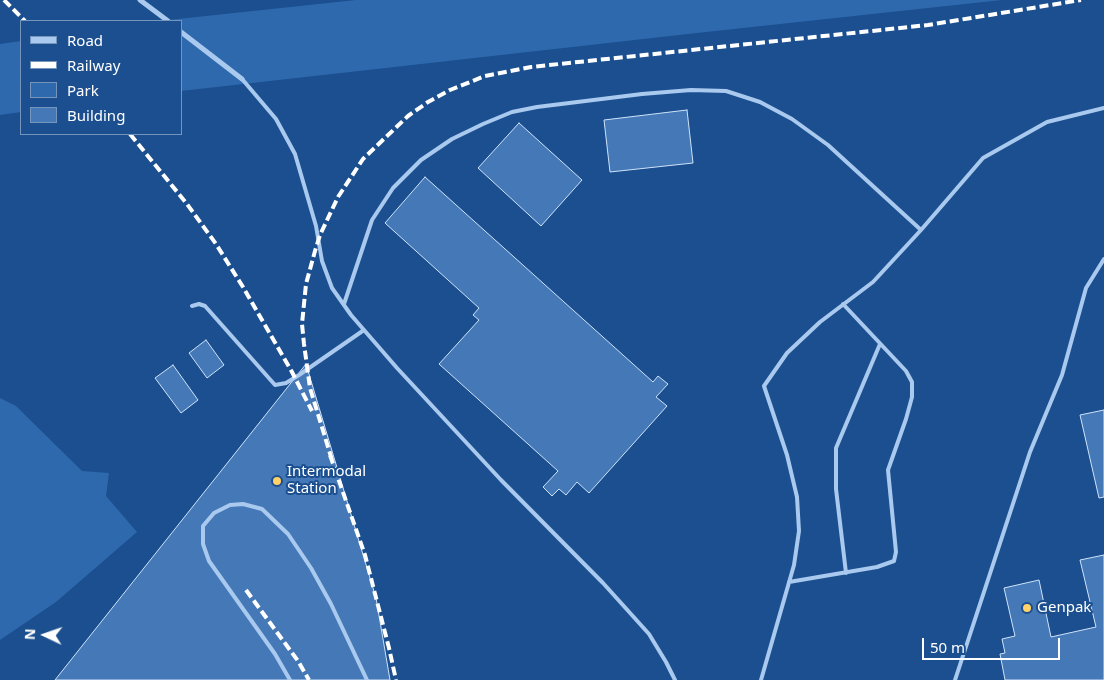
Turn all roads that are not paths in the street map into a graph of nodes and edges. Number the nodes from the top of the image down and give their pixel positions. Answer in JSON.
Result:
{"nodes":[{"id":1,"x":140,"y":0,"type":"edge"},
{"id":2,"x":167,"y":20,"type":"edge"},
{"id":3,"x":182,"y":33,"type":"edge"},
{"id":4,"x":242,"y":79,"type":"joint"},
{"id":5,"x":1104,"y":108,"type":"edge"},
{"id":6,"x":921,"y":230,"type":"junction"},
{"id":7,"x":1104,"y":259,"type":"edge"},
{"id":8,"x":344,"y":304,"type":"junction"},
{"id":9,"x":843,"y":304,"type":"junction"},
{"id":10,"x":192,"y":306,"type":"dead end"},
{"id":11,"x":364,"y":330,"type":"junction"},
{"id":12,"x":880,"y":344,"type":"junction"},
{"id":13,"x":846,"y":573,"type":"junction"},
{"id":14,"x":789,"y":582,"type":"junction"},
{"id":15,"x":290,"y":680,"type":"edge"},
{"id":16,"x":366,"y":680,"type":"edge"},
{"id":17,"x":675,"y":680,"type":"edge"},
{"id":18,"x":760,"y":680,"type":"edge"},
{"id":19,"x":955,"y":680,"type":"edge"}],
"edges":[{"from":1,"to":2,"type":"street"},
{"from":3,"to":4,"type":"street"},
{"from":4,"to":8,"type":"lane"},
{"from":5,"to":6,"type":"lane"},
{"from":6,"to":8,"type":"lane"},
{"from":6,"to":9,"type":"lane"},
{"from":7,"to":19,"type":"lane"},
{"from":8,"to":11,"type":"lane"},
{"from":9,"to":12,"type":"lane"},
{"from":9,"to":14,"type":"lane"},
{"from":10,"to":11,"type":"lane"},
{"from":11,"to":17,"type":"lane"},
{"from":12,"to":13,"type":"lane"},
{"from":12,"to":13,"type":"lane"},
{"from":13,"to":14,"type":"lane"},
{"from":14,"to":18,"type":"lane"},
{"from":15,"to":16,"type":"lane"}]}
